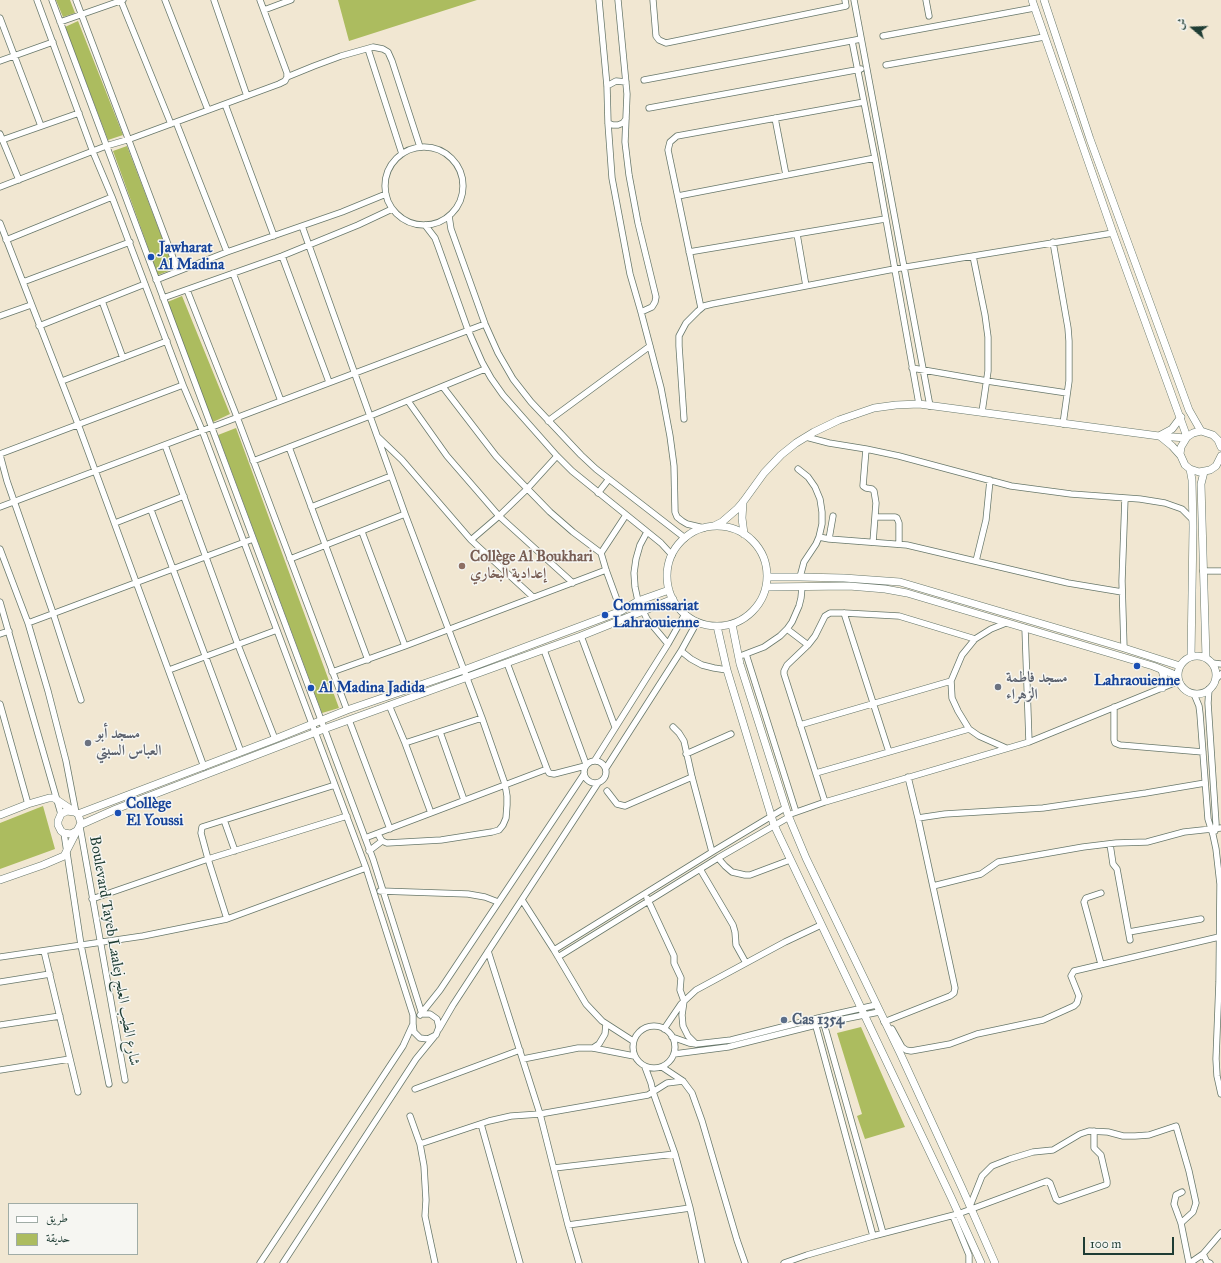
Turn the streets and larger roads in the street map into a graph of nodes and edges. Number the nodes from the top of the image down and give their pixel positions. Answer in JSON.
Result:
{"nodes":[{"id":1,"x":37,"y":0,"type":"edge"},
{"id":2,"x":52,"y":0,"type":"edge"},
{"id":3,"x":76,"y":0,"type":"edge"},
{"id":4,"x":122,"y":0,"type":"edge"},
{"id":5,"x":165,"y":0,"type":"edge"},
{"id":6,"x":214,"y":0,"type":"edge"},
{"id":7,"x":260,"y":0,"type":"edge"},
{"id":8,"x":291,"y":0,"type":"edge"},
{"id":9,"x":599,"y":0,"type":"edge"},
{"id":10,"x":618,"y":0,"type":"edge"},
{"id":11,"x":653,"y":0,"type":"edge"},
{"id":12,"x":845,"y":0,"type":"edge"},
{"id":13,"x":854,"y":0,"type":"edge"},
{"id":14,"x":926,"y":0,"type":"edge"},
{"id":15,"x":1032,"y":0,"type":"edge"},
{"id":16,"x":1044,"y":0,"type":"edge"},
{"id":17,"x":1034,"y":8,"type":"junction"},
{"id":18,"x":264,"y":10,"type":"junction"},
{"id":19,"x":82,"y":15,"type":"junction"},
{"id":20,"x":929,"y":16,"type":"dead end"},
{"id":21,"x":0,"y":18,"type":"edge"},
{"id":22,"x":60,"y":22,"type":"junction"},
{"id":23,"x":883,"y":36,"type":"dead end"},
{"id":24,"x":1044,"y":37,"type":"junction"},
{"id":25,"x":861,"y":39,"type":"junction"},
{"id":26,"x":852,"y":41,"type":"junction"},
{"id":27,"x":53,"y":42,"type":"junction"},
{"id":28,"x":368,"y":48,"type":"junction"},
{"id":29,"x":14,"y":56,"type":"junction"},
{"id":30,"x":0,"y":62,"type":"edge"},
{"id":31,"x":886,"y":64,"type":"dead end"},
{"id":32,"x":866,"y":68,"type":"junction"},
{"id":33,"x":858,"y":70,"type":"junction"},
{"id":34,"x":287,"y":78,"type":"junction"},
{"id":35,"x":644,"y":80,"type":"dead end"},
{"id":36,"x":626,"y":82,"type":"junction"},
{"id":37,"x":607,"y":86,"type":"junction"},
{"id":38,"x":247,"y":96,"type":"junction"},
{"id":39,"x":864,"y":102,"type":"junction"},
{"id":40,"x":225,"y":104,"type":"junction"},
{"id":41,"x":649,"y":108,"type":"dead end"},
{"id":42,"x":208,"y":110,"type":"junction"},
{"id":43,"x":79,"y":113,"type":"junction"},
{"id":44,"x":775,"y":118,"type":"junction"},
{"id":45,"x":626,"y":119,"type":"junction"},
{"id":46,"x":174,"y":123,"type":"junction"},
{"id":47,"x":608,"y":123,"type":"junction"},
{"id":48,"x":41,"y":126,"type":"junction"},
{"id":49,"x":1,"y":137,"type":"edge"},
{"id":50,"x":130,"y":139,"type":"junction"},
{"id":51,"x":106,"y":146,"type":"junction"},
{"id":52,"x":420,"y":147,"type":"junction"},
{"id":53,"x":93,"y":152,"type":"junction"},
{"id":54,"x":402,"y":154,"type":"junction"},
{"id":55,"x":875,"y":158,"type":"junction"},
{"id":56,"x":786,"y":175,"type":"junction"},
{"id":57,"x":19,"y":180,"type":"junction"},
{"id":58,"x":0,"y":187,"type":"edge"},
{"id":59,"x":386,"y":194,"type":"junction"},
{"id":60,"x":678,"y":196,"type":"junction"},
{"id":61,"x":112,"y":197,"type":"junction"},
{"id":62,"x":392,"y":209,"type":"junction"},
{"id":63,"x":449,"y":216,"type":"junction"},
{"id":64,"x":886,"y":219,"type":"junction"},
{"id":65,"x":0,"y":223,"type":"edge"},
{"id":66,"x":425,"y":225,"type":"junction"},
{"id":67,"x":302,"y":226,"type":"junction"},
{"id":68,"x":1113,"y":232,"type":"junction"},
{"id":69,"x":797,"y":234,"type":"junction"},
{"id":70,"x":274,"y":236,"type":"junction"},
{"id":71,"x":6,"y":240,"type":"junction"},
{"id":72,"x":130,"y":242,"type":"junction"},
{"id":73,"x":1053,"y":242,"type":"junction"},
{"id":74,"x":308,"y":245,"type":"junction"},
{"id":75,"x":227,"y":252,"type":"junction"},
{"id":76,"x":689,"y":252,"type":"junction"},
{"id":77,"x":282,"y":256,"type":"junction"},
{"id":78,"x":973,"y":256,"type":"junction"},
{"id":79,"x":904,"y":268,"type":"junction"},
{"id":80,"x":894,"y":270,"type":"junction"},
{"id":81,"x":178,"y":271,"type":"junction"},
{"id":82,"x":233,"y":273,"type":"junction"},
{"id":83,"x":156,"y":280,"type":"junction"},
{"id":84,"x":23,"y":282,"type":"junction"},
{"id":85,"x":145,"y":284,"type":"junction"},
{"id":86,"x":806,"y":286,"type":"junction"},
{"id":87,"x":187,"y":290,"type":"junction"},
{"id":88,"x":163,"y":298,"type":"junction"},
{"id":89,"x":102,"y":301,"type":"junction"},
{"id":90,"x":31,"y":305,"type":"junction"},
{"id":91,"x":701,"y":308,"type":"junction"},
{"id":92,"x":641,"y":312,"type":"junction"},
{"id":93,"x":0,"y":316,"type":"edge"},
{"id":94,"x":485,"y":324,"type":"junction"},
{"id":95,"x":39,"y":326,"type":"junction"},
{"id":96,"x":468,"y":330,"type":"junction"},
{"id":97,"x":167,"y":341,"type":"junction"},
{"id":98,"x":650,"y":346,"type":"junction"},
{"id":99,"x":123,"y":358,"type":"junction"},
{"id":100,"x":912,"y":368,"type":"junction"},
{"id":101,"x":485,"y":369,"type":"junction"},
{"id":102,"x":923,"y":370,"type":"junction"},
{"id":103,"x":354,"y":373,"type":"junction"},
{"id":104,"x":62,"y":381,"type":"junction"},
{"id":105,"x":330,"y":382,"type":"junction"},
{"id":106,"x":987,"y":382,"type":"junction"},
{"id":107,"x":183,"y":385,"type":"junction"},
{"id":108,"x":442,"y":387,"type":"junction"},
{"id":109,"x":1067,"y":393,"type":"junction"},
{"id":110,"x":281,"y":401,"type":"junction"},
{"id":111,"x":408,"y":401,"type":"junction"},
{"id":112,"x":919,"y":404,"type":"junction"},
{"id":113,"x":930,"y":406,"type":"junction"},
{"id":114,"x":982,"y":412,"type":"junction"},
{"id":115,"x":370,"y":416,"type":"junction"},
{"id":116,"x":1181,"y":416,"type":"junction"},
{"id":117,"x":237,"y":417,"type":"junction"},
{"id":118,"x":684,"y":420,"type":"dead end"},
{"id":119,"x":548,"y":421,"type":"junction"},
{"id":120,"x":78,"y":424,"type":"junction"},
{"id":121,"x":1063,"y":424,"type":"junction"},
{"id":122,"x":211,"y":427,"type":"junction"},
{"id":123,"x":202,"y":430,"type":"junction"},
{"id":124,"x":1201,"y":431,"type":"junction"},
{"id":125,"x":1159,"y":436,"type":"junction"},
{"id":126,"x":377,"y":437,"type":"junction"},
{"id":127,"x":806,"y":437,"type":"junction"},
{"id":128,"x":1187,"y":437,"type":"junction"},
{"id":129,"x":165,"y":444,"type":"junction"},
{"id":130,"x":289,"y":447,"type":"junction"},
{"id":131,"x":1221,"y":447,"type":"edge"},
{"id":132,"x":866,"y":449,"type":"junction"},
{"id":133,"x":0,"y":455,"type":"edge"},
{"id":134,"x":557,"y":456,"type":"junction"},
{"id":135,"x":1181,"y":456,"type":"junction"},
{"id":136,"x":1221,"y":456,"type":"edge"},
{"id":137,"x":253,"y":460,"type":"junction"},
{"id":138,"x":798,"y":469,"type":"dead end"},
{"id":139,"x":1190,"y":469,"type":"junction"},
{"id":140,"x":94,"y":471,"type":"junction"},
{"id":141,"x":1204,"y":472,"type":"junction"},
{"id":142,"x":391,"y":476,"type":"junction"},
{"id":143,"x":609,"y":479,"type":"junction"},
{"id":144,"x":990,"y":480,"type":"junction"},
{"id":145,"x":528,"y":489,"type":"junction"},
{"id":146,"x":598,"y":493,"type":"junction"},
{"id":147,"x":184,"y":496,"type":"junction"},
{"id":148,"x":1125,"y":498,"type":"junction"},
{"id":149,"x":14,"y":501,"type":"junction"},
{"id":150,"x":743,"y":502,"type":"junction"},
{"id":151,"x":0,"y":506,"type":"edge"},
{"id":152,"x":311,"y":507,"type":"junction"},
{"id":153,"x":151,"y":510,"type":"junction"},
{"id":154,"x":404,"y":514,"type":"junction"},
{"id":155,"x":626,"y":515,"type":"junction"},
{"id":156,"x":499,"y":516,"type":"junction"},
{"id":157,"x":833,"y":516,"type":"dead end"},
{"id":158,"x":875,"y":517,"type":"junction"},
{"id":159,"x":1192,"y":519,"type":"junction"},
{"id":160,"x":115,"y":523,"type":"junction"},
{"id":161,"x":714,"y":526,"type":"junction"},
{"id":162,"x":704,"y":528,"type":"junction"},
{"id":163,"x":362,"y":532,"type":"junction"},
{"id":164,"x":647,"y":532,"type":"junction"},
{"id":165,"x":744,"y":534,"type":"junction"},
{"id":166,"x":819,"y":537,"type":"junction"},
{"id":167,"x":685,"y":538,"type":"junction"},
{"id":168,"x":253,"y":539,"type":"junction"},
{"id":169,"x":829,"y":539,"type":"junction"},
{"id":170,"x":471,"y":540,"type":"junction"},
{"id":171,"x":244,"y":542,"type":"junction"},
{"id":172,"x":873,"y":542,"type":"junction"},
{"id":173,"x":899,"y":544,"type":"junction"},
{"id":174,"x":325,"y":545,"type":"junction"},
{"id":175,"x":0,"y":549,"type":"edge"},
{"id":176,"x":601,"y":553,"type":"junction"},
{"id":177,"x":672,"y":555,"type":"junction"},
{"id":178,"x":206,"y":556,"type":"junction"},
{"id":179,"x":290,"y":559,"type":"junction"},
{"id":180,"x":976,"y":561,"type":"junction"},
{"id":181,"x":172,"y":569,"type":"junction"},
{"id":182,"x":606,"y":570,"type":"junction"},
{"id":183,"x":1202,"y":571,"type":"junction"},
{"id":184,"x":1221,"y":571,"type":"edge"},
{"id":185,"x":767,"y":577,"type":"junction"},
{"id":186,"x":800,"y":577,"type":"junction"},
{"id":187,"x":137,"y":583,"type":"junction"},
{"id":188,"x":573,"y":583,"type":"junction"},
{"id":189,"x":766,"y":587,"type":"junction"},
{"id":190,"x":802,"y":587,"type":"junction"},
{"id":191,"x":669,"y":590,"type":"junction"},
{"id":192,"x":1122,"y":592,"type":"junction"},
{"id":193,"x":533,"y":597,"type":"junction"},
{"id":194,"x":673,"y":599,"type":"junction"},
{"id":195,"x":638,"y":601,"type":"junction"},
{"id":196,"x":0,"y":602,"type":"edge"},
{"id":197,"x":642,"y":610,"type":"junction"},
{"id":198,"x":621,"y":611,"type":"junction"},
{"id":199,"x":844,"y":612,"type":"junction"},
{"id":200,"x":54,"y":613,"type":"junction"},
{"id":201,"x":685,"y":614,"type":"junction"},
{"id":202,"x":697,"y":622,"type":"junction"},
{"id":203,"x":1006,"y":622,"type":"junction"},
{"id":204,"x":28,"y":623,"type":"junction"},
{"id":205,"x":732,"y":624,"type":"junction"},
{"id":206,"x":717,"y":626,"type":"junction"},
{"id":207,"x":1025,"y":628,"type":"junction"},
{"id":208,"x":449,"y":629,"type":"junction"},
{"id":209,"x":787,"y":629,"type":"junction"},
{"id":210,"x":276,"y":630,"type":"junction"},
{"id":211,"x":9,"y":631,"type":"junction"},
{"id":212,"x":0,"y":634,"type":"edge"},
{"id":213,"x":582,"y":636,"type":"junction"},
{"id":214,"x":974,"y":639,"type":"junction"},
{"id":215,"x":238,"y":644,"type":"junction"},
{"id":216,"x":668,"y":644,"type":"junction"},
{"id":217,"x":808,"y":645,"type":"junction"},
{"id":218,"x":405,"y":646,"type":"junction"},
{"id":219,"x":1124,"y":648,"type":"junction"},
{"id":220,"x":544,"y":650,"type":"junction"},
{"id":221,"x":681,"y":651,"type":"junction"},
{"id":222,"x":746,"y":654,"type":"junction"},
{"id":223,"x":206,"y":656,"type":"junction"},
{"id":224,"x":738,"y":656,"type":"junction"},
{"id":225,"x":1191,"y":657,"type":"junction"},
{"id":226,"x":1206,"y":658,"type":"junction"},
{"id":227,"x":368,"y":660,"type":"junction"},
{"id":228,"x":507,"y":663,"type":"junction"},
{"id":229,"x":1212,"y":663,"type":"junction"},
{"id":230,"x":1221,"y":664,"type":"edge"},
{"id":231,"x":1180,"y":666,"type":"junction"},
{"id":232,"x":169,"y":670,"type":"junction"},
{"id":233,"x":464,"y":670,"type":"junction"},
{"id":234,"x":726,"y":670,"type":"junction"},
{"id":235,"x":1162,"y":670,"type":"junction"},
{"id":236,"x":332,"y":672,"type":"junction"},
{"id":237,"x":1218,"y":676,"type":"edge"},
{"id":238,"x":466,"y":678,"type":"junction"},
{"id":239,"x":1178,"y":679,"type":"junction"},
{"id":240,"x":951,"y":681,"type":"junction"},
{"id":241,"x":1162,"y":688,"type":"junction"},
{"id":242,"x":1210,"y":690,"type":"junction"},
{"id":243,"x":1194,"y":694,"type":"junction"},
{"id":244,"x":81,"y":700,"type":"dead end"},
{"id":245,"x":874,"y":703,"type":"junction"},
{"id":246,"x":0,"y":704,"type":"edge"},
{"id":247,"x":389,"y":705,"type":"junction"},
{"id":248,"x":1114,"y":707,"type":"junction"},
{"id":249,"x":347,"y":710,"type":"junction"},
{"id":250,"x":482,"y":718,"type":"junction"},
{"id":251,"x":321,"y":720,"type":"junction"},
{"id":252,"x":349,"y":720,"type":"junction"},
{"id":253,"x":312,"y":724,"type":"junction"},
{"id":254,"x":800,"y":724,"type":"junction"},
{"id":255,"x":615,"y":727,"type":"junction"},
{"id":256,"x":673,"y":727,"type":"dead end"},
{"id":257,"x":324,"y":729,"type":"junction"},
{"id":258,"x":969,"y":729,"type":"junction"},
{"id":259,"x":440,"y":732,"type":"junction"},
{"id":260,"x":315,"y":733,"type":"junction"},
{"id":261,"x":731,"y":734,"type":"dead end"},
{"id":262,"x":275,"y":739,"type":"junction"},
{"id":263,"x":1029,"y":742,"type":"junction"},
{"id":264,"x":405,"y":743,"type":"junction"},
{"id":265,"x":1006,"y":748,"type":"junction"},
{"id":266,"x":241,"y":752,"type":"junction"},
{"id":267,"x":890,"y":752,"type":"junction"},
{"id":268,"x":1203,"y":752,"type":"junction"},
{"id":269,"x":686,"y":754,"type":"junction"},
{"id":270,"x":595,"y":760,"type":"junction"},
{"id":271,"x":586,"y":765,"type":"junction"},
{"id":272,"x":204,"y":767,"type":"junction"},
{"id":273,"x":606,"y":768,"type":"junction"},
{"id":274,"x":546,"y":769,"type":"junction"},
{"id":275,"x":816,"y":773,"type":"junction"},
{"id":276,"x":584,"y":774,"type":"junction"},
{"id":277,"x":692,"y":777,"type":"junction"},
{"id":278,"x":908,"y":777,"type":"junction"},
{"id":279,"x":1205,"y":782,"type":"junction"},
{"id":280,"x":598,"y":783,"type":"junction"},
{"id":281,"x":504,"y":784,"type":"junction"},
{"id":282,"x":335,"y":786,"type":"junction"},
{"id":283,"x":606,"y":791,"type":"dead end"},
{"id":284,"x":57,"y":800,"type":"junction"},
{"id":285,"x":464,"y":800,"type":"junction"},
{"id":286,"x":825,"y":802,"type":"junction"},
{"id":287,"x":28,"y":804,"type":"junction"},
{"id":288,"x":796,"y":812,"type":"junction"},
{"id":289,"x":76,"y":813,"type":"junction"},
{"id":290,"x":430,"y":813,"type":"junction"},
{"id":291,"x":787,"y":813,"type":"junction"},
{"id":292,"x":60,"y":814,"type":"junction"},
{"id":293,"x":0,"y":815,"type":"edge"},
{"id":294,"x":347,"y":816,"type":"junction"},
{"id":295,"x":770,"y":816,"type":"junction"},
{"id":296,"x":918,"y":818,"type":"junction"},
{"id":297,"x":224,"y":820,"type":"junction"},
{"id":298,"x":774,"y":825,"type":"junction"},
{"id":299,"x":79,"y":827,"type":"junction"},
{"id":300,"x":1216,"y":828,"type":"edge"},
{"id":301,"x":390,"y":829,"type":"junction"},
{"id":302,"x":64,"y":833,"type":"junction"},
{"id":303,"x":378,"y":833,"type":"junction"},
{"id":304,"x":364,"y":838,"type":"junction"},
{"id":305,"x":382,"y":841,"type":"junction"},
{"id":306,"x":1110,"y":844,"type":"junction"},
{"id":307,"x":235,"y":851,"type":"junction"},
{"id":308,"x":369,"y":851,"type":"junction"},
{"id":309,"x":67,"y":852,"type":"junction"},
{"id":310,"x":712,"y":852,"type":"junction"},
{"id":311,"x":718,"y":858,"type":"junction"},
{"id":312,"x":208,"y":859,"type":"junction"},
{"id":313,"x":790,"y":860,"type":"junction"},
{"id":314,"x":366,"y":868,"type":"junction"},
{"id":315,"x":700,"y":869,"type":"junction"},
{"id":316,"x":0,"y":880,"type":"edge"},
{"id":317,"x":1220,"y":884,"type":"edge"},
{"id":318,"x":933,"y":886,"type":"junction"},
{"id":319,"x":374,"y":891,"type":"junction"},
{"id":320,"x":383,"y":891,"type":"junction"},
{"id":321,"x":1101,"y":893,"type":"dead end"},
{"id":322,"x":646,"y":894,"type":"junction"},
{"id":323,"x":92,"y":899,"type":"junction"},
{"id":324,"x":522,"y":900,"type":"junction"},
{"id":325,"x":649,"y":901,"type":"junction"},
{"id":326,"x":498,"y":902,"type":"junction"},
{"id":327,"x":228,"y":919,"type":"junction"},
{"id":328,"x":1201,"y":919,"type":"dead end"},
{"id":329,"x":821,"y":925,"type":"junction"},
{"id":330,"x":1129,"y":932,"type":"junction"},
{"id":331,"x":1219,"y":937,"type":"junction"},
{"id":332,"x":1130,"y":940,"type":"dead end"},
{"id":333,"x":100,"y":943,"type":"junction"},
{"id":334,"x":81,"y":945,"type":"junction"},
{"id":335,"x":554,"y":950,"type":"junction"},
{"id":336,"x":44,"y":951,"type":"junction"},
{"id":337,"x":488,"y":951,"type":"junction"},
{"id":338,"x":0,"y":957,"type":"edge"},
{"id":339,"x":558,"y":957,"type":"junction"},
{"id":340,"x":746,"y":963,"type":"junction"},
{"id":341,"x":1101,"y":964,"type":"junction"},
{"id":342,"x":50,"y":974,"type":"junction"},
{"id":343,"x":0,"y":982,"type":"edge"},
{"id":344,"x":684,"y":1001,"type":"junction"},
{"id":345,"x":878,"y":1008,"type":"junction"},
{"id":346,"x":863,"y":1011,"type":"junction"},
{"id":347,"x":422,"y":1014,"type":"junction"},
{"id":348,"x":60,"y":1016,"type":"junction"},
{"id":349,"x":814,"y":1019,"type":"junction"},
{"id":350,"x":823,"y":1020,"type":"junction"},
{"id":351,"x":886,"y":1022,"type":"junction"},
{"id":352,"x":1219,"y":1022,"type":"edge"},
{"id":353,"x":413,"y":1024,"type":"junction"},
{"id":354,"x":606,"y":1024,"type":"junction"},
{"id":355,"x":0,"y":1025,"type":"edge"},
{"id":356,"x":816,"y":1025,"type":"junction"},
{"id":357,"x":439,"y":1029,"type":"junction"},
{"id":358,"x":664,"y":1029,"type":"junction"},
{"id":359,"x":434,"y":1036,"type":"junction"},
{"id":360,"x":672,"y":1037,"type":"junction"},
{"id":361,"x":633,"y":1041,"type":"junction"},
{"id":362,"x":696,"y":1044,"type":"junction"},
{"id":363,"x":1219,"y":1045,"type":"edge"},
{"id":364,"x":593,"y":1048,"type":"junction"},
{"id":365,"x":520,"y":1050,"type":"junction"},
{"id":366,"x":674,"y":1054,"type":"junction"},
{"id":367,"x":634,"y":1056,"type":"junction"},
{"id":368,"x":1218,"y":1058,"type":"edge"},
{"id":369,"x":70,"y":1059,"type":"junction"},
{"id":370,"x":523,"y":1059,"type":"junction"},
{"id":371,"x":644,"y":1067,"type":"junction"},
{"id":372,"x":662,"y":1067,"type":"junction"},
{"id":373,"x":0,"y":1070,"type":"edge"},
{"id":374,"x":125,"y":1080,"type":"dead end"},
{"id":375,"x":683,"y":1081,"type":"junction"},
{"id":376,"x":109,"y":1084,"type":"dead end"},
{"id":377,"x":415,"y":1089,"type":"dead end"},
{"id":378,"x":78,"y":1092,"type":"dead end"},
{"id":379,"x":653,"y":1092,"type":"junction"},
{"id":380,"x":1221,"y":1094,"type":"edge"},
{"id":381,"x":540,"y":1114,"type":"junction"},
{"id":382,"x":410,"y":1116,"type":"dead end"},
{"id":383,"x":481,"y":1124,"type":"junction"},
{"id":384,"x":1094,"y":1131,"type":"junction"},
{"id":385,"x":420,"y":1144,"type":"junction"},
{"id":386,"x":675,"y":1154,"type":"junction"},
{"id":387,"x":554,"y":1168,"type":"junction"},
{"id":388,"x":1182,"y":1192,"type":"dead end"},
{"id":389,"x":690,"y":1208,"type":"junction"},
{"id":390,"x":971,"y":1208,"type":"junction"},
{"id":391,"x":956,"y":1215,"type":"junction"},
{"id":392,"x":1181,"y":1223,"type":"junction"},
{"id":393,"x":568,"y":1225,"type":"junction"},
{"id":394,"x":883,"y":1233,"type":"junction"},
{"id":395,"x":1221,"y":1233,"type":"edge"},
{"id":396,"x":873,"y":1236,"type":"junction"},
{"id":397,"x":1203,"y":1254,"type":"junction"},
{"id":398,"x":260,"y":1263,"type":"edge"},
{"id":399,"x":283,"y":1263,"type":"edge"},
{"id":400,"x":435,"y":1263,"type":"edge"},
{"id":401,"x":520,"y":1263,"type":"edge"},
{"id":402,"x":579,"y":1263,"type":"edge"},
{"id":403,"x":702,"y":1263,"type":"edge"},
{"id":404,"x":746,"y":1263,"type":"edge"},
{"id":405,"x":785,"y":1263,"type":"edge"},
{"id":406,"x":970,"y":1263,"type":"edge"},
{"id":407,"x":981,"y":1263,"type":"edge"},
{"id":408,"x":995,"y":1263,"type":"edge"},
{"id":409,"x":1190,"y":1263,"type":"edge"},
{"id":410,"x":1210,"y":1263,"type":"edge"}],
"edges":[{"from":1,"to":27,"type":"street"},
{"from":2,"to":22,"type":"street"},
{"from":3,"to":19,"type":"street"},
{"from":4,"to":19,"type":"street"},
{"from":4,"to":46,"type":"street"},
{"from":5,"to":42,"type":"street"},
{"from":6,"to":38,"type":"street"},
{"from":7,"to":18,"type":"street"},
{"from":8,"to":18,"type":"street"},
{"from":9,"to":37,"type":"street"},
{"from":10,"to":36,"type":"street"},
{"from":11,"to":12,"type":"street"},
{"from":13,"to":25,"type":"street"},
{"from":14,"to":20,"type":"street"},
{"from":15,"to":17,"type":"street"},
{"from":16,"to":124,"type":"street"},
{"from":17,"to":23,"type":"street"},
{"from":17,"to":24,"type":"street"},
{"from":18,"to":34,"type":"street"},
{"from":19,"to":22,"type":"street"},
{"from":19,"to":50,"type":"street"},
{"from":21,"to":29,"type":"street"},
{"from":22,"to":51,"type":"street"},
{"from":24,"to":31,"type":"street"},
{"from":24,"to":68,"type":"street"},
{"from":25,"to":26,"type":"street"},
{"from":25,"to":32,"type":"street"},
{"from":26,"to":33,"type":"street"},
{"from":26,"to":35,"type":"street"},
{"from":27,"to":29,"type":"street"},
{"from":27,"to":43,"type":"street"},
{"from":28,"to":34,"type":"street"},
{"from":28,"to":52,"type":"street"},
{"from":28,"to":54,"type":"street"},
{"from":29,"to":30,"type":"street"},
{"from":29,"to":48,"type":"street"},
{"from":32,"to":33,"type":"street"},
{"from":32,"to":79,"type":"street"},
{"from":33,"to":39,"type":"street"},
{"from":33,"to":41,"type":"street"},
{"from":34,"to":38,"type":"street"},
{"from":36,"to":37,"type":"street"},
{"from":36,"to":45,"type":"street"},
{"from":37,"to":47,"type":"street"},
{"from":38,"to":40,"type":"street"},
{"from":39,"to":44,"type":"street"},
{"from":39,"to":55,"type":"street"},
{"from":40,"to":42,"type":"street"},
{"from":40,"to":70,"type":"street"},
{"from":42,"to":46,"type":"street"},
{"from":43,"to":48,"type":"street"},
{"from":43,"to":53,"type":"street"},
{"from":44,"to":56,"type":"street"},
{"from":44,"to":60,"type":"street"},
{"from":45,"to":47,"type":"street"},
{"from":45,"to":92,"type":"street"},
{"from":46,"to":50,"type":"street"},
{"from":46,"to":75,"type":"street"},
{"from":47,"to":92,"type":"street"},
{"from":48,"to":49,"type":"street"},
{"from":49,"to":57,"type":"street"},
{"from":50,"to":51,"type":"street"},
{"from":50,"to":81,"type":"street"},
{"from":51,"to":53,"type":"street"},
{"from":51,"to":83,"type":"street"},
{"from":52,"to":54,"type":"street"},
{"from":52,"to":63,"type":"street"},
{"from":53,"to":57,"type":"street"},
{"from":53,"to":61,"type":"street"},
{"from":54,"to":59,"type":"street"},
{"from":55,"to":56,"type":"street"},
{"from":55,"to":64,"type":"street"},
{"from":56,"to":60,"type":"street"},
{"from":57,"to":58,"type":"street"},
{"from":59,"to":62,"type":"street"},
{"from":59,"to":67,"type":"street"},
{"from":60,"to":76,"type":"street"},
{"from":61,"to":71,"type":"street"},
{"from":61,"to":72,"type":"street"},
{"from":62,"to":66,"type":"street"},
{"from":62,"to":74,"type":"street"},
{"from":63,"to":66,"type":"street"},
{"from":63,"to":94,"type":"street"},
{"from":64,"to":69,"type":"street"},
{"from":64,"to":80,"type":"street"},
{"from":65,"to":71,"type":"street"},
{"from":66,"to":96,"type":"street"},
{"from":67,"to":70,"type":"street"},
{"from":67,"to":74,"type":"street"},
{"from":68,"to":73,"type":"street"},
{"from":68,"to":116,"type":"street"},
{"from":69,"to":76,"type":"street"},
{"from":69,"to":86,"type":"street"},
{"from":70,"to":75,"type":"street"},
{"from":71,"to":84,"type":"street"},
{"from":72,"to":84,"type":"street"},
{"from":72,"to":85,"type":"street"},
{"from":73,"to":78,"type":"street"},
{"from":73,"to":109,"type":"street"},
{"from":74,"to":77,"type":"street"},
{"from":74,"to":103,"type":"street"},
{"from":75,"to":81,"type":"street"},
{"from":76,"to":91,"type":"street"},
{"from":77,"to":82,"type":"street"},
{"from":77,"to":105,"type":"street"},
{"from":78,"to":79,"type":"street"},
{"from":78,"to":106,"type":"street"},
{"from":79,"to":80,"type":"street"},
{"from":79,"to":102,"type":"street"},
{"from":80,"to":86,"type":"street"},
{"from":80,"to":100,"type":"street"},
{"from":81,"to":83,"type":"street"},
{"from":82,"to":87,"type":"street"},
{"from":82,"to":110,"type":"street"},
{"from":83,"to":88,"type":"street"},
{"from":84,"to":90,"type":"street"},
{"from":85,"to":89,"type":"street"},
{"from":85,"to":97,"type":"street"},
{"from":86,"to":91,"type":"street"},
{"from":87,"to":88,"type":"street"},
{"from":87,"to":117,"type":"street"},
{"from":88,"to":122,"type":"street"},
{"from":89,"to":95,"type":"street"},
{"from":89,"to":99,"type":"street"},
{"from":90,"to":93,"type":"street"},
{"from":90,"to":95,"type":"street"},
{"from":91,"to":118,"type":"street"},
{"from":92,"to":98,"type":"street"},
{"from":94,"to":96,"type":"street"},
{"from":94,"to":119,"type":"street"},
{"from":95,"to":104,"type":"street"},
{"from":96,"to":101,"type":"street"},
{"from":96,"to":103,"type":"street"},
{"from":97,"to":99,"type":"street"},
{"from":97,"to":107,"type":"street"},
{"from":98,"to":119,"type":"street"},
{"from":98,"to":162,"type":"street"},
{"from":99,"to":104,"type":"street"},
{"from":100,"to":102,"type":"street"},
{"from":100,"to":112,"type":"street"},
{"from":101,"to":108,"type":"street"},
{"from":101,"to":134,"type":"street"},
{"from":102,"to":106,"type":"street"},
{"from":102,"to":113,"type":"street"},
{"from":103,"to":105,"type":"street"},
{"from":103,"to":115,"type":"street"},
{"from":104,"to":120,"type":"street"},
{"from":105,"to":110,"type":"street"},
{"from":106,"to":109,"type":"street"},
{"from":106,"to":114,"type":"street"},
{"from":107,"to":120,"type":"street"},
{"from":107,"to":123,"type":"street"},
{"from":108,"to":111,"type":"street"},
{"from":108,"to":145,"type":"street"},
{"from":109,"to":121,"type":"street"},
{"from":110,"to":117,"type":"street"},
{"from":111,"to":115,"type":"street"},
{"from":111,"to":156,"type":"street"},
{"from":112,"to":113,"type":"street"},
{"from":112,"to":127,"type":"street"},
{"from":113,"to":114,"type":"street"},
{"from":114,"to":121,"type":"street"},
{"from":115,"to":126,"type":"street"},
{"from":115,"to":130,"type":"street"},
{"from":116,"to":125,"type":"street"},
{"from":116,"to":128,"type":"street"},
{"from":117,"to":122,"type":"street"},
{"from":117,"to":137,"type":"street"},
{"from":119,"to":143,"type":"street"},
{"from":120,"to":133,"type":"street"},
{"from":120,"to":140,"type":"street"},
{"from":121,"to":125,"type":"street"},
{"from":122,"to":123,"type":"street"},
{"from":122,"to":168,"type":"street"},
{"from":123,"to":129,"type":"street"},
{"from":123,"to":171,"type":"street"},
{"from":124,"to":128,"type":"street"},
{"from":124,"to":131,"type":"street"},
{"from":125,"to":128,"type":"street"},
{"from":125,"to":135,"type":"street"},
{"from":126,"to":142,"type":"street"},
{"from":126,"to":170,"type":"street"},
{"from":127,"to":132,"type":"street"},
{"from":127,"to":150,"type":"street"},
{"from":128,"to":135,"type":"street"},
{"from":129,"to":140,"type":"street"},
{"from":129,"to":147,"type":"street"},
{"from":130,"to":137,"type":"street"},
{"from":130,"to":152,"type":"street"},
{"from":132,"to":144,"type":"street"},
{"from":132,"to":158,"type":"street"},
{"from":133,"to":149,"type":"street"},
{"from":134,"to":145,"type":"street"},
{"from":134,"to":146,"type":"street"},
{"from":135,"to":139,"type":"street"},
{"from":136,"to":141,"type":"street"},
{"from":137,"to":179,"type":"street"},
{"from":138,"to":166,"type":"street"},
{"from":139,"to":141,"type":"street"},
{"from":139,"to":159,"type":"street"},
{"from":140,"to":149,"type":"street"},
{"from":140,"to":160,"type":"street"},
{"from":141,"to":183,"type":"street"},
{"from":142,"to":152,"type":"street"},
{"from":142,"to":154,"type":"street"},
{"from":143,"to":146,"type":"street"},
{"from":143,"to":167,"type":"street"},
{"from":144,"to":148,"type":"street"},
{"from":144,"to":180,"type":"street"},
{"from":145,"to":156,"type":"street"},
{"from":145,"to":176,"type":"street"},
{"from":146,"to":155,"type":"street"},
{"from":147,"to":153,"type":"street"},
{"from":147,"to":178,"type":"street"},
{"from":148,"to":159,"type":"street"},
{"from":148,"to":192,"type":"street"},
{"from":149,"to":151,"type":"street"},
{"from":149,"to":200,"type":"street"},
{"from":150,"to":161,"type":"street"},
{"from":150,"to":165,"type":"street"},
{"from":152,"to":174,"type":"street"},
{"from":153,"to":160,"type":"street"},
{"from":153,"to":181,"type":"street"},
{"from":154,"to":163,"type":"street"},
{"from":154,"to":208,"type":"street"},
{"from":155,"to":164,"type":"street"},
{"from":155,"to":176,"type":"street"},
{"from":156,"to":170,"type":"street"},
{"from":156,"to":188,"type":"street"},
{"from":157,"to":169,"type":"street"},
{"from":158,"to":172,"type":"street"},
{"from":158,"to":173,"type":"street"},
{"from":159,"to":225,"type":"street"},
{"from":160,"to":187,"type":"street"},
{"from":161,"to":162,"type":"street"},
{"from":161,"to":165,"type":"street"},
{"from":162,"to":167,"type":"street"},
{"from":163,"to":174,"type":"street"},
{"from":163,"to":218,"type":"street"},
{"from":164,"to":177,"type":"street"},
{"from":164,"to":195,"type":"street"},
{"from":165,"to":185,"type":"street"},
{"from":166,"to":169,"type":"street"},
{"from":166,"to":186,"type":"street"},
{"from":167,"to":177,"type":"street"},
{"from":168,"to":171,"type":"street"},
{"from":168,"to":251,"type":"street"},
{"from":169,"to":172,"type":"street"},
{"from":170,"to":193,"type":"street"},
{"from":171,"to":178,"type":"street"},
{"from":171,"to":210,"type":"street"},
{"from":172,"to":173,"type":"street"},
{"from":173,"to":180,"type":"street"},
{"from":174,"to":179,"type":"street"},
{"from":174,"to":227,"type":"street"},
{"from":175,"to":204,"type":"street"},
{"from":176,"to":182,"type":"street"},
{"from":177,"to":191,"type":"street"},
{"from":178,"to":181,"type":"street"},
{"from":178,"to":215,"type":"street"},
{"from":179,"to":236,"type":"street"},
{"from":180,"to":192,"type":"street"},
{"from":181,"to":187,"type":"street"},
{"from":181,"to":223,"type":"street"},
{"from":182,"to":188,"type":"street"},
{"from":182,"to":198,"type":"street"},
{"from":183,"to":184,"type":"street"},
{"from":183,"to":226,"type":"street"},
{"from":185,"to":186,"type":"street"},
{"from":185,"to":189,"type":"street"},
{"from":186,"to":219,"type":"street"},
{"from":187,"to":200,"type":"street"},
{"from":187,"to":232,"type":"street"},
{"from":188,"to":193,"type":"street"},
{"from":189,"to":190,"type":"street"},
{"from":189,"to":205,"type":"street"},
{"from":190,"to":203,"type":"street"},
{"from":190,"to":209,"type":"street"},
{"from":191,"to":194,"type":"street"},
{"from":191,"to":195,"type":"street"},
{"from":192,"to":219,"type":"street"},
{"from":193,"to":208,"type":"street"},
{"from":194,"to":197,"type":"street"},
{"from":194,"to":201,"type":"street"},
{"from":195,"to":197,"type":"street"},
{"from":195,"to":198,"type":"street"},
{"from":196,"to":211,"type":"street"},
{"from":197,"to":213,"type":"street"},
{"from":197,"to":216,"type":"street"},
{"from":198,"to":233,"type":"street"},
{"from":199,"to":214,"type":"street"},
{"from":199,"to":217,"type":"street"},
{"from":199,"to":245,"type":"street"},
{"from":200,"to":204,"type":"street"},
{"from":200,"to":244,"type":"street"},
{"from":201,"to":202,"type":"street"},
{"from":201,"to":216,"type":"street"},
{"from":202,"to":206,"type":"street"},
{"from":202,"to":221,"type":"street"},
{"from":203,"to":207,"type":"street"},
{"from":203,"to":214,"type":"street"},
{"from":204,"to":289,"type":"street"},
{"from":205,"to":206,"type":"street"},
{"from":205,"to":224,"type":"street"},
{"from":206,"to":234,"type":"street"},
{"from":207,"to":235,"type":"street"},
{"from":207,"to":263,"type":"street"},
{"from":208,"to":218,"type":"street"},
{"from":208,"to":233,"type":"street"},
{"from":209,"to":217,"type":"street"},
{"from":209,"to":222,"type":"street"},
{"from":210,"to":215,"type":"street"},
{"from":210,"to":253,"type":"street"},
{"from":211,"to":212,"type":"street"},
{"from":211,"to":284,"type":"street"},
{"from":213,"to":220,"type":"street"},
{"from":213,"to":255,"type":"street"},
{"from":214,"to":240,"type":"street"},
{"from":215,"to":223,"type":"street"},
{"from":215,"to":262,"type":"street"},
{"from":216,"to":255,"type":"street"},
{"from":217,"to":254,"type":"street"},
{"from":218,"to":227,"type":"street"},
{"from":219,"to":231,"type":"street"},
{"from":220,"to":228,"type":"street"},
{"from":220,"to":271,"type":"street"},
{"from":221,"to":234,"type":"street"},
{"from":221,"to":273,"type":"street"},
{"from":222,"to":224,"type":"street"},
{"from":222,"to":288,"type":"street"},
{"from":223,"to":232,"type":"street"},
{"from":223,"to":266,"type":"street"},
{"from":224,"to":291,"type":"street"},
{"from":225,"to":226,"type":"street"},
{"from":225,"to":231,"type":"street"},
{"from":226,"to":229,"type":"street"},
{"from":227,"to":236,"type":"street"},
{"from":228,"to":238,"type":"street"},
{"from":228,"to":274,"type":"street"},
{"from":229,"to":230,"type":"street"},
{"from":229,"to":237,"type":"street"},
{"from":231,"to":239,"type":"street"},
{"from":232,"to":272,"type":"street"},
{"from":233,"to":238,"type":"street"},
{"from":233,"to":249,"type":"street"},
{"from":234,"to":295,"type":"street"},
{"from":235,"to":239,"type":"street"},
{"from":235,"to":241,"type":"street"},
{"from":236,"to":249,"type":"street"},
{"from":237,"to":242,"type":"street"},
{"from":238,"to":247,"type":"street"},
{"from":238,"to":250,"type":"street"},
{"from":239,"to":241,"type":"street"},
{"from":239,"to":243,"type":"street"},
{"from":240,"to":245,"type":"street"},
{"from":240,"to":258,"type":"street"},
{"from":241,"to":248,"type":"street"},
{"from":242,"to":243,"type":"street"},
{"from":242,"to":300,"type":"street"},
{"from":243,"to":268,"type":"street"},
{"from":245,"to":254,"type":"street"},
{"from":245,"to":267,"type":"street"},
{"from":246,"to":287,"type":"street"},
{"from":247,"to":252,"type":"street"},
{"from":247,"to":264,"type":"street"},
{"from":248,"to":263,"type":"street"},
{"from":248,"to":268,"type":"street"},
{"from":249,"to":251,"type":"street"},
{"from":250,"to":259,"type":"street"},
{"from":250,"to":281,"type":"street"},
{"from":251,"to":253,"type":"street"},
{"from":251,"to":257,"type":"street"},
{"from":252,"to":257,"type":"street"},
{"from":252,"to":301,"type":"street"},
{"from":253,"to":260,"type":"street"},
{"from":253,"to":262,"type":"street"},
{"from":254,"to":275,"type":"street"},
{"from":255,"to":270,"type":"street"},
{"from":256,"to":269,"type":"street"},
{"from":257,"to":260,"type":"street"},
{"from":257,"to":304,"type":"street"},
{"from":258,"to":265,"type":"street"},
{"from":258,"to":267,"type":"street"},
{"from":259,"to":264,"type":"street"},
{"from":259,"to":285,"type":"street"},
{"from":260,"to":282,"type":"street"},
{"from":260,"to":299,"type":"street"},
{"from":261,"to":269,"type":"street"},
{"from":262,"to":266,"type":"street"},
{"from":263,"to":265,"type":"street"},
{"from":264,"to":290,"type":"street"},
{"from":265,"to":278,"type":"street"},
{"from":266,"to":272,"type":"street"},
{"from":267,"to":275,"type":"street"},
{"from":268,"to":279,"type":"street"},
{"from":269,"to":277,"type":"street"},
{"from":270,"to":271,"type":"street"},
{"from":270,"to":273,"type":"street"},
{"from":271,"to":274,"type":"street"},
{"from":271,"to":276,"type":"street"},
{"from":272,"to":289,"type":"street"},
{"from":273,"to":280,"type":"street"},
{"from":274,"to":281,"type":"street"},
{"from":275,"to":286,"type":"street"},
{"from":276,"to":280,"type":"street"},
{"from":276,"to":326,"type":"street"},
{"from":277,"to":283,"type":"street"},
{"from":277,"to":310,"type":"street"},
{"from":278,"to":286,"type":"street"},
{"from":278,"to":296,"type":"street"},
{"from":279,"to":296,"type":"street"},
{"from":279,"to":300,"type":"street"},
{"from":280,"to":324,"type":"street"},
{"from":281,"to":285,"type":"street"},
{"from":281,"to":305,"type":"street"},
{"from":282,"to":294,"type":"street"},
{"from":282,"to":297,"type":"street"},
{"from":284,"to":287,"type":"street"},
{"from":284,"to":289,"type":"street"},
{"from":284,"to":292,"type":"street"},
{"from":285,"to":290,"type":"street"},
{"from":286,"to":288,"type":"street"},
{"from":287,"to":293,"type":"street"},
{"from":288,"to":291,"type":"street"},
{"from":289,"to":292,"type":"street"},
{"from":289,"to":299,"type":"street"},
{"from":290,"to":301,"type":"street"},
{"from":291,"to":295,"type":"street"},
{"from":291,"to":298,"type":"street"},
{"from":291,"to":345,"type":"street"},
{"from":292,"to":302,"type":"street"},
{"from":294,"to":307,"type":"street"},
{"from":294,"to":314,"type":"street"},
{"from":295,"to":298,"type":"street"},
{"from":295,"to":310,"type":"street"},
{"from":296,"to":318,"type":"street"},
{"from":297,"to":307,"type":"street"},
{"from":297,"to":312,"type":"street"},
{"from":298,"to":311,"type":"street"},
{"from":298,"to":313,"type":"street"},
{"from":299,"to":302,"type":"street"},
{"from":299,"to":309,"type":"street"},
{"from":299,"to":323,"type":"street","name":"Boulevard Tayeb Laalej شارع الطيب العلج"},
{"from":300,"to":306,"type":"street"},
{"from":300,"to":317,"type":"street"},
{"from":301,"to":303,"type":"street"},
{"from":302,"to":309,"type":"street","name":"Boulevard Tayeb Laalej شارع الطيب العلج"},
{"from":303,"to":304,"type":"street"},
{"from":303,"to":305,"type":"street"},
{"from":304,"to":308,"type":"street"},
{"from":305,"to":308,"type":"street"},
{"from":306,"to":318,"type":"street"},
{"from":306,"to":330,"type":"street"},
{"from":307,"to":312,"type":"street"},
{"from":308,"to":320,"type":"street"},
{"from":309,"to":316,"type":"street"},
{"from":309,"to":334,"type":"street","name":"Boulevard Tayeb Laalej شارع الطيب العلج"},
{"from":310,"to":322,"type":"street"},
{"from":311,"to":313,"type":"street"},
{"from":311,"to":315,"type":"street"},
{"from":312,"to":323,"type":"street"},
{"from":312,"to":327,"type":"street"},
{"from":313,"to":329,"type":"street"},
{"from":314,"to":319,"type":"street"},
{"from":314,"to":327,"type":"street"},
{"from":315,"to":325,"type":"street"},
{"from":315,"to":340,"type":"street"},
{"from":317,"to":331,"type":"street"},
{"from":318,"to":351,"type":"street"},
{"from":319,"to":320,"type":"street"},
{"from":319,"to":353,"type":"street"},
{"from":320,"to":326,"type":"street"},
{"from":320,"to":347,"type":"street"},
{"from":321,"to":341,"type":"street"},
{"from":322,"to":325,"type":"street"},
{"from":322,"to":335,"type":"street"},
{"from":323,"to":333,"type":"street","name":"Boulevard Tayeb Laalej شارع الطيب العلج"},
{"from":324,"to":335,"type":"street"},
{"from":324,"to":337,"type":"street"},
{"from":325,"to":339,"type":"street"},
{"from":325,"to":344,"type":"street"},
{"from":326,"to":347,"type":"street"},
{"from":327,"to":333,"type":"street"},
{"from":328,"to":330,"type":"street"},
{"from":329,"to":340,"type":"street"},
{"from":329,"to":346,"type":"street"},
{"from":330,"to":332,"type":"street"},
{"from":331,"to":341,"type":"street"},
{"from":331,"to":352,"type":"street"},
{"from":333,"to":334,"type":"street"},
{"from":333,"to":374,"type":"street","name":"Boulevard Tayeb Laalej شارع الطيب العلج"},
{"from":334,"to":336,"type":"street"},
{"from":334,"to":376,"type":"street","name":"Boulevard Tayeb Laalej شارع الطيب العلج"},
{"from":335,"to":339,"type":"street"},
{"from":336,"to":338,"type":"street"},
{"from":336,"to":342,"type":"street"},
{"from":337,"to":357,"type":"street"},
{"from":337,"to":365,"type":"street"},
{"from":339,"to":354,"type":"street"},
{"from":340,"to":344,"type":"street"},
{"from":341,"to":351,"type":"street"},
{"from":342,"to":343,"type":"street"},
{"from":342,"to":348,"type":"street"},
{"from":344,"to":358,"type":"street"},
{"from":344,"to":362,"type":"street"},
{"from":345,"to":346,"type":"street"},
{"from":345,"to":351,"type":"street"},
{"from":346,"to":350,"type":"street"},
{"from":346,"to":391,"type":"street"},
{"from":347,"to":353,"type":"street"},
{"from":347,"to":357,"type":"street"},
{"from":348,"to":355,"type":"street"},
{"from":348,"to":369,"type":"street"},
{"from":349,"to":350,"type":"street"},
{"from":349,"to":356,"type":"street"},
{"from":349,"to":362,"type":"street"},
{"from":350,"to":356,"type":"street"},
{"from":350,"to":394,"type":"street"},
{"from":351,"to":390,"type":"street"},
{"from":352,"to":363,"type":"street"},
{"from":353,"to":359,"type":"street"},
{"from":353,"to":398,"type":"street"},
{"from":354,"to":361,"type":"street"},
{"from":354,"to":364,"type":"street"},
{"from":356,"to":366,"type":"street"},
{"from":356,"to":396,"type":"street"},
{"from":357,"to":359,"type":"street"},
{"from":358,"to":360,"type":"street"},
{"from":358,"to":361,"type":"street"},
{"from":359,"to":399,"type":"street"},
{"from":360,"to":362,"type":"street"},
{"from":360,"to":366,"type":"street"},
{"from":361,"to":367,"type":"street"},
{"from":363,"to":368,"type":"street"},
{"from":364,"to":367,"type":"street"},
{"from":364,"to":370,"type":"street"},
{"from":365,"to":370,"type":"street"},
{"from":365,"to":377,"type":"street"},
{"from":366,"to":372,"type":"street"},
{"from":367,"to":371,"type":"street"},
{"from":368,"to":380,"type":"street"},
{"from":369,"to":373,"type":"street"},
{"from":369,"to":378,"type":"street"},
{"from":370,"to":381,"type":"street"},
{"from":371,"to":372,"type":"street"},
{"from":371,"to":379,"type":"street"},
{"from":372,"to":375,"type":"street"},
{"from":375,"to":379,"type":"street"},
{"from":375,"to":404,"type":"street"},
{"from":379,"to":381,"type":"street"},
{"from":379,"to":386,"type":"street"},
{"from":381,"to":383,"type":"street"},
{"from":381,"to":387,"type":"street"},
{"from":382,"to":385,"type":"street"},
{"from":383,"to":385,"type":"street"},
{"from":383,"to":401,"type":"street"},
{"from":384,"to":390,"type":"street"},
{"from":384,"to":390,"type":"street"},
{"from":384,"to":392,"type":"street"},
{"from":385,"to":400,"type":"street"},
{"from":386,"to":387,"type":"street"},
{"from":386,"to":389,"type":"street"},
{"from":387,"to":393,"type":"street"},
{"from":388,"to":392,"type":"street"},
{"from":389,"to":393,"type":"street"},
{"from":389,"to":403,"type":"street"},
{"from":390,"to":391,"type":"street"},
{"from":390,"to":408,"type":"street"},
{"from":391,"to":394,"type":"street"},
{"from":391,"to":406,"type":"street"},
{"from":391,"to":407,"type":"street"},
{"from":392,"to":409,"type":"street"},
{"from":393,"to":402,"type":"street"},
{"from":394,"to":396,"type":"street"},
{"from":395,"to":397,"type":"street"},
{"from":396,"to":405,"type":"street"},
{"from":397,"to":409,"type":"street"},
{"from":397,"to":410,"type":"street"}]}
